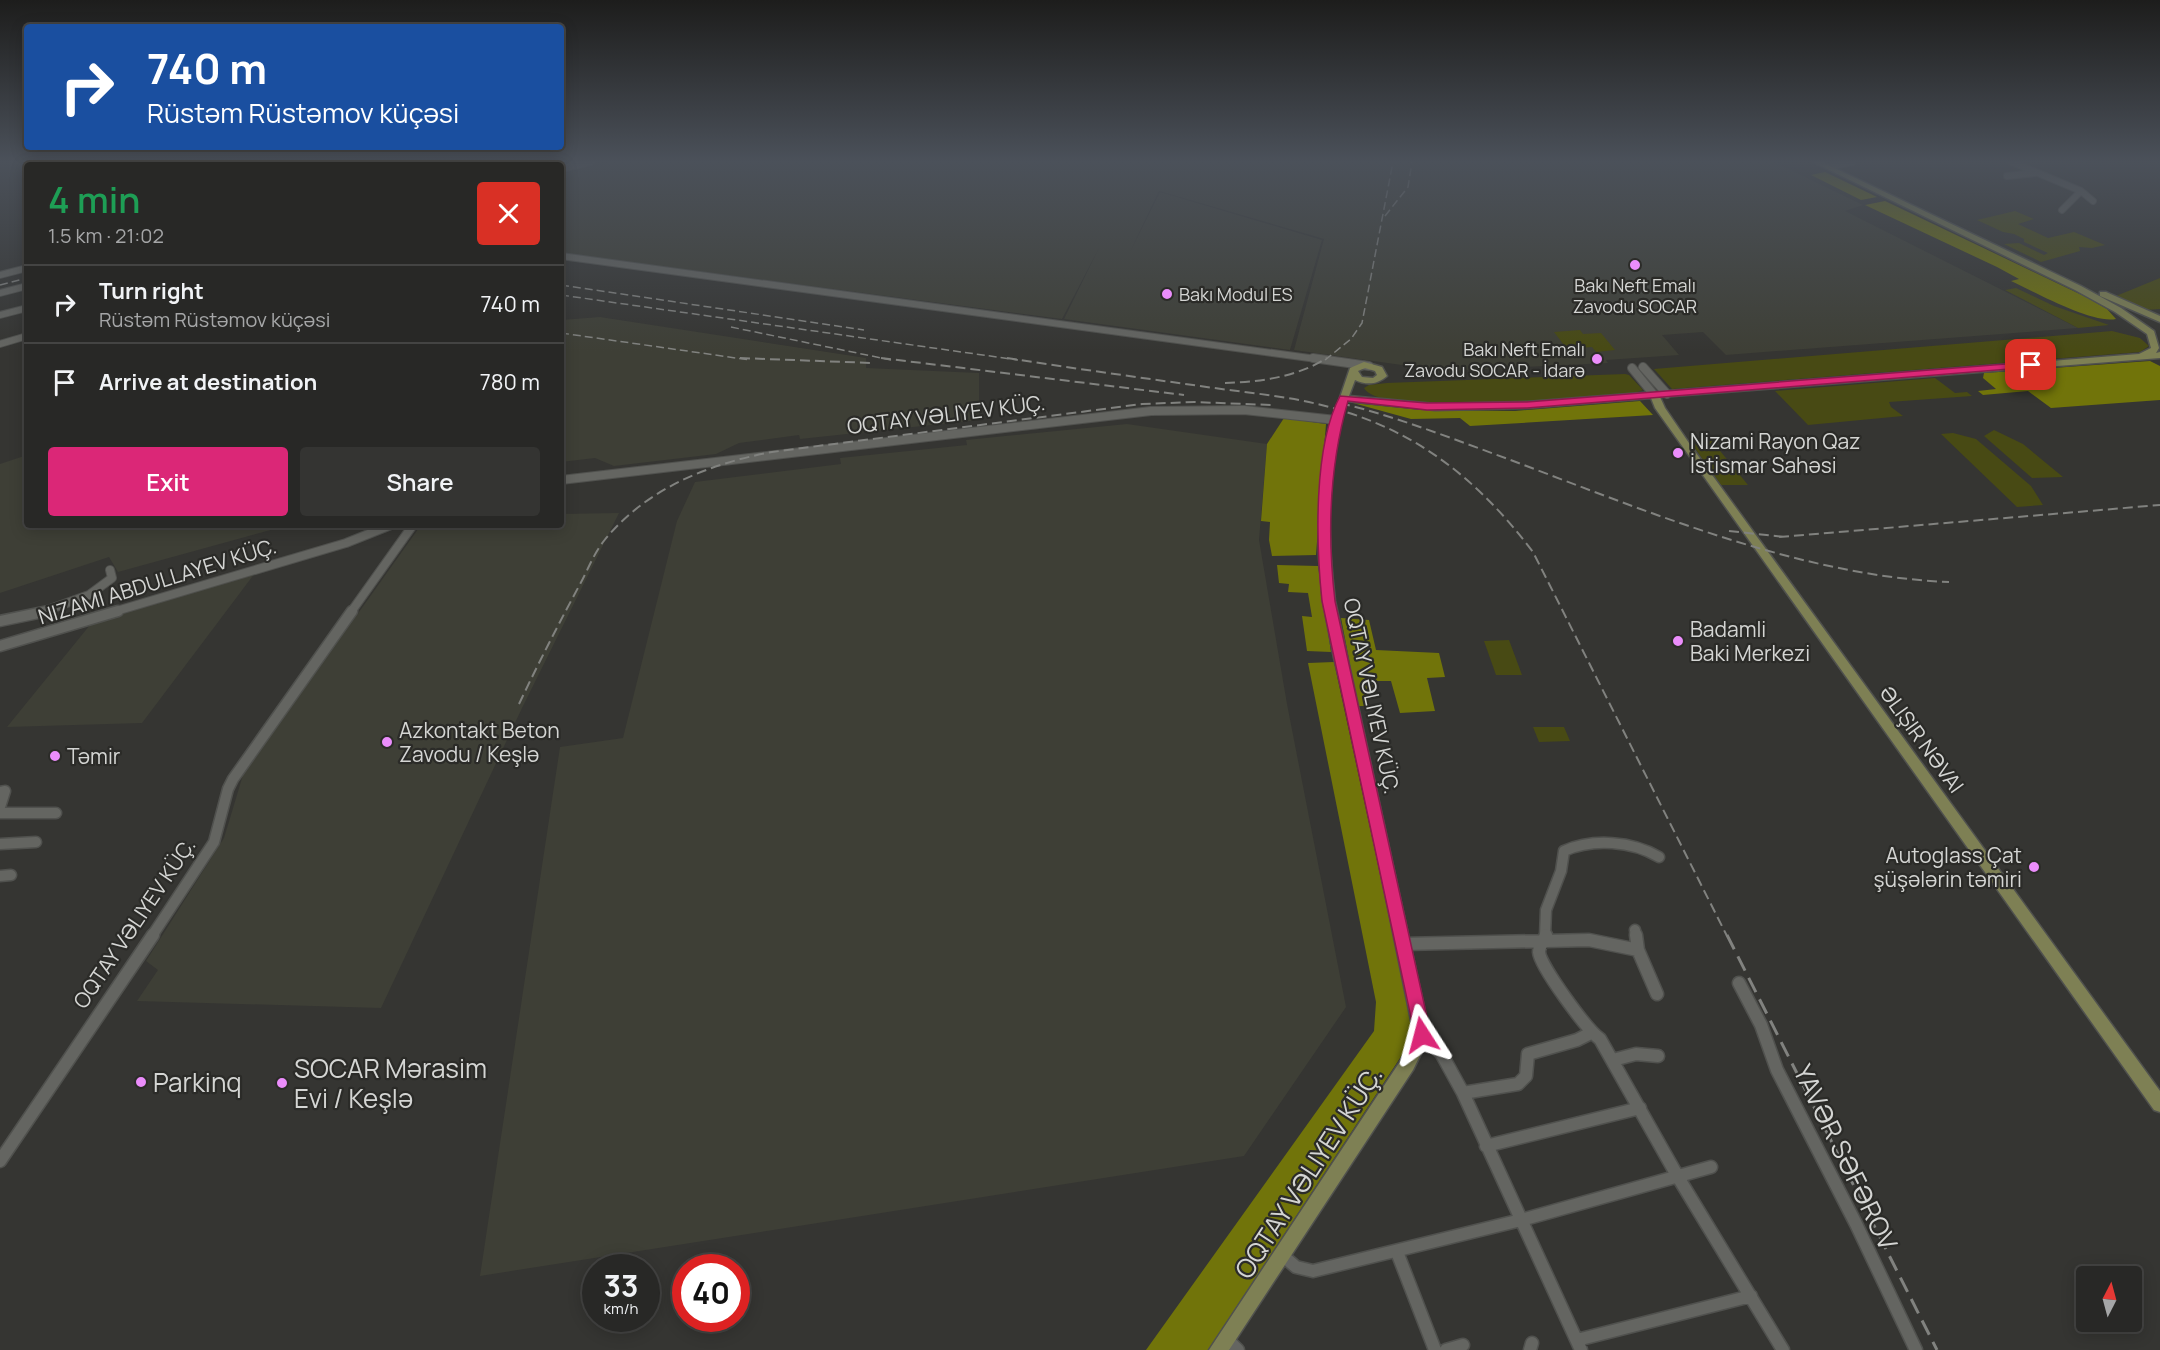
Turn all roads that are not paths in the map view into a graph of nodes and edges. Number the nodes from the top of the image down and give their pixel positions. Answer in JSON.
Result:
{"nodes":[{"id":1,"x":1947,"y":225,"type":"edge"},
{"id":2,"x":1958,"y":225,"type":"edge"},
{"id":3,"x":564,"y":256,"type":"edge"},
{"id":4,"x":24,"y":269,"type":"edge"},
{"id":5,"x":0,"y":275,"type":"edge"},
{"id":6,"x":24,"y":287,"type":"edge"},
{"id":7,"x":0,"y":293,"type":"edge"},
{"id":8,"x":24,"y":309,"type":"edge"},
{"id":9,"x":2139,"y":310,"type":"junction"},
{"id":10,"x":2160,"y":314,"type":"edge"},
{"id":11,"x":0,"y":315,"type":"edge"},
{"id":12,"x":2160,"y":319,"type":"edge"},
{"id":13,"x":2151,"y":333,"type":"junction"},
{"id":14,"x":24,"y":337,"type":"edge"},
{"id":15,"x":2160,"y":339,"type":"edge"},
{"id":16,"x":0,"y":344,"type":"edge"},
{"id":17,"x":2160,"y":354,"type":"edge"},
{"id":18,"x":2143,"y":355,"type":"junction"},
{"id":19,"x":1347,"y":362,"type":"junction"},
{"id":20,"x":1369,"y":366,"type":"junction"},
{"id":21,"x":1643,"y":367,"type":"dead end"},
{"id":22,"x":1632,"y":369,"type":"dead end"},
{"id":23,"x":1353,"y":373,"type":"junction"},
{"id":24,"x":1661,"y":395,"type":"junction"},
{"id":25,"x":1344,"y":398,"type":"junction"},
{"id":26,"x":1336,"y":420,"type":"junction"},
{"id":27,"x":564,"y":480,"type":"edge"},
{"id":28,"x":384,"y":528,"type":"edge"},
{"id":29,"x":411,"y":528,"type":"edge"},
{"id":30,"x":110,"y":570,"type":"dead end"},
{"id":31,"x":0,"y":621,"type":"edge"},
{"id":32,"x":0,"y":646,"type":"edge"},
{"id":33,"x":0,"y":792,"type":"edge"},
{"id":34,"x":0,"y":807,"type":"edge"},
{"id":35,"x":0,"y":813,"type":"edge"},
{"id":36,"x":56,"y":813,"type":"dead end"},
{"id":37,"x":36,"y":842,"type":"dead end"},
{"id":38,"x":0,"y":844,"type":"edge"},
{"id":39,"x":1659,"y":857,"type":"dead end"},
{"id":40,"x":1635,"y":930,"type":"dead end"},
{"id":41,"x":1543,"y":942,"type":"junction"},
{"id":42,"x":1403,"y":944,"type":"junction"},
{"id":43,"x":1638,"y":950,"type":"junction"},
{"id":44,"x":1739,"y":983,"type":"dead end"},
{"id":45,"x":1657,"y":994,"type":"dead end"},
{"id":46,"x":1591,"y":1033,"type":"junction"},
{"id":47,"x":1422,"y":1035,"type":"junction"},
{"id":48,"x":1658,"y":1056,"type":"dead end"},
{"id":49,"x":1613,"y":1060,"type":"junction"},
{"id":50,"x":1463,"y":1093,"type":"junction"},
{"id":51,"x":2160,"y":1104,"type":"edge"},
{"id":52,"x":1640,"y":1108,"type":"junction"},
{"id":53,"x":1486,"y":1146,"type":"junction"},
{"id":54,"x":0,"y":1161,"type":"edge"},
{"id":55,"x":1711,"y":1167,"type":"dead end"},
{"id":56,"x":1678,"y":1177,"type":"junction"},
{"id":57,"x":1521,"y":1220,"type":"junction"},
{"id":58,"x":1397,"y":1252,"type":"junction"},
{"id":59,"x":1282,"y":1255,"type":"junction"},
{"id":60,"x":1751,"y":1296,"type":"junction"},
{"id":61,"x":1222,"y":1344,"type":"edge"},
{"id":62,"x":1463,"y":1345,"type":"dead end"},
{"id":63,"x":1579,"y":1345,"type":"edge"},
{"id":64,"x":1238,"y":1350,"type":"edge"},
{"id":65,"x":1435,"y":1350,"type":"edge"},
{"id":66,"x":1446,"y":1350,"type":"edge"},
{"id":67,"x":1784,"y":1350,"type":"edge"},
{"id":68,"x":1916,"y":1350,"type":"edge"}],
"edges":[{"from":1,"to":13,"type":"street"},
{"from":2,"to":9,"type":"street"},
{"from":3,"to":19,"type":"street"},
{"from":4,"to":5,"type":"street"},
{"from":6,"to":7,"type":"street"},
{"from":8,"to":11,"type":"street"},
{"from":9,"to":10,"type":"street"},
{"from":9,"to":12,"type":"street"},
{"from":12,"to":13,"type":"street"},
{"from":13,"to":15,"type":"street"},
{"from":13,"to":18,"type":"street"},
{"from":14,"to":16,"type":"street"},
{"from":17,"to":18,"type":"street"},
{"from":18,"to":24,"type":"street"},
{"from":19,"to":20,"type":"street"},
{"from":19,"to":23,"type":"street"},
{"from":20,"to":23,"type":"street"},
{"from":20,"to":23,"type":"street"},
{"from":21,"to":24,"type":"street"},
{"from":22,"to":24,"type":"street"},
{"from":23,"to":25,"type":"street","name":"OQTAY VƏLIYEV KÜÇ."},
{"from":24,"to":25,"type":"street"},
{"from":24,"to":51,"type":"street","name":"ƏLIŞIR NƏVAI"},
{"from":25,"to":26,"type":"street","name":"OQTAY VƏLIYEV KÜÇ."},
{"from":26,"to":27,"type":"street","name":"OQTAY VƏLIYEV KÜÇ."},
{"from":26,"to":42,"type":"street","name":"OQTAY VƏLIYEV KÜÇ."},
{"from":28,"to":32,"type":"street","name":"NIZAMI ABDULLAYEV KÜÇ."},
{"from":29,"to":54,"type":"street","name":"OQTAY VƏLIYEV KÜÇ."},
{"from":30,"to":31,"type":"street"},
{"from":33,"to":34,"type":"street"},
{"from":35,"to":36,"type":"street"},
{"from":37,"to":38,"type":"street"},
{"from":39,"to":41,"type":"street"},
{"from":40,"to":43,"type":"street"},
{"from":41,"to":42,"type":"street"},
{"from":41,"to":43,"type":"street"},
{"from":41,"to":46,"type":"street"},
{"from":42,"to":47,"type":"street","name":"OQTAY VƏLIYEV KÜÇ."},
{"from":43,"to":45,"type":"street"},
{"from":44,"to":68,"type":"street","name":"YAVƏR SƏFƏROV"},
{"from":46,"to":49,"type":"street"},
{"from":46,"to":50,"type":"street"},
{"from":47,"to":50,"type":"street"},
{"from":47,"to":59,"type":"street","name":"OQTAY VƏLIYEV KÜÇ."},
{"from":48,"to":49,"type":"street"},
{"from":49,"to":52,"type":"street"},
{"from":50,"to":53,"type":"street"},
{"from":52,"to":53,"type":"street"},
{"from":52,"to":56,"type":"street"},
{"from":53,"to":57,"type":"street"},
{"from":55,"to":56,"type":"street"},
{"from":56,"to":57,"type":"street"},
{"from":56,"to":60,"type":"street"},
{"from":57,"to":58,"type":"street"},
{"from":57,"to":63,"type":"street"},
{"from":58,"to":59,"type":"street"},
{"from":58,"to":65,"type":"street"},
{"from":59,"to":61,"type":"street","name":"OQTAY VƏLIYEV KÜÇ."},
{"from":60,"to":63,"type":"street"},
{"from":60,"to":67,"type":"street"},
{"from":61,"to":64,"type":"street"},
{"from":62,"to":66,"type":"street"}]}
